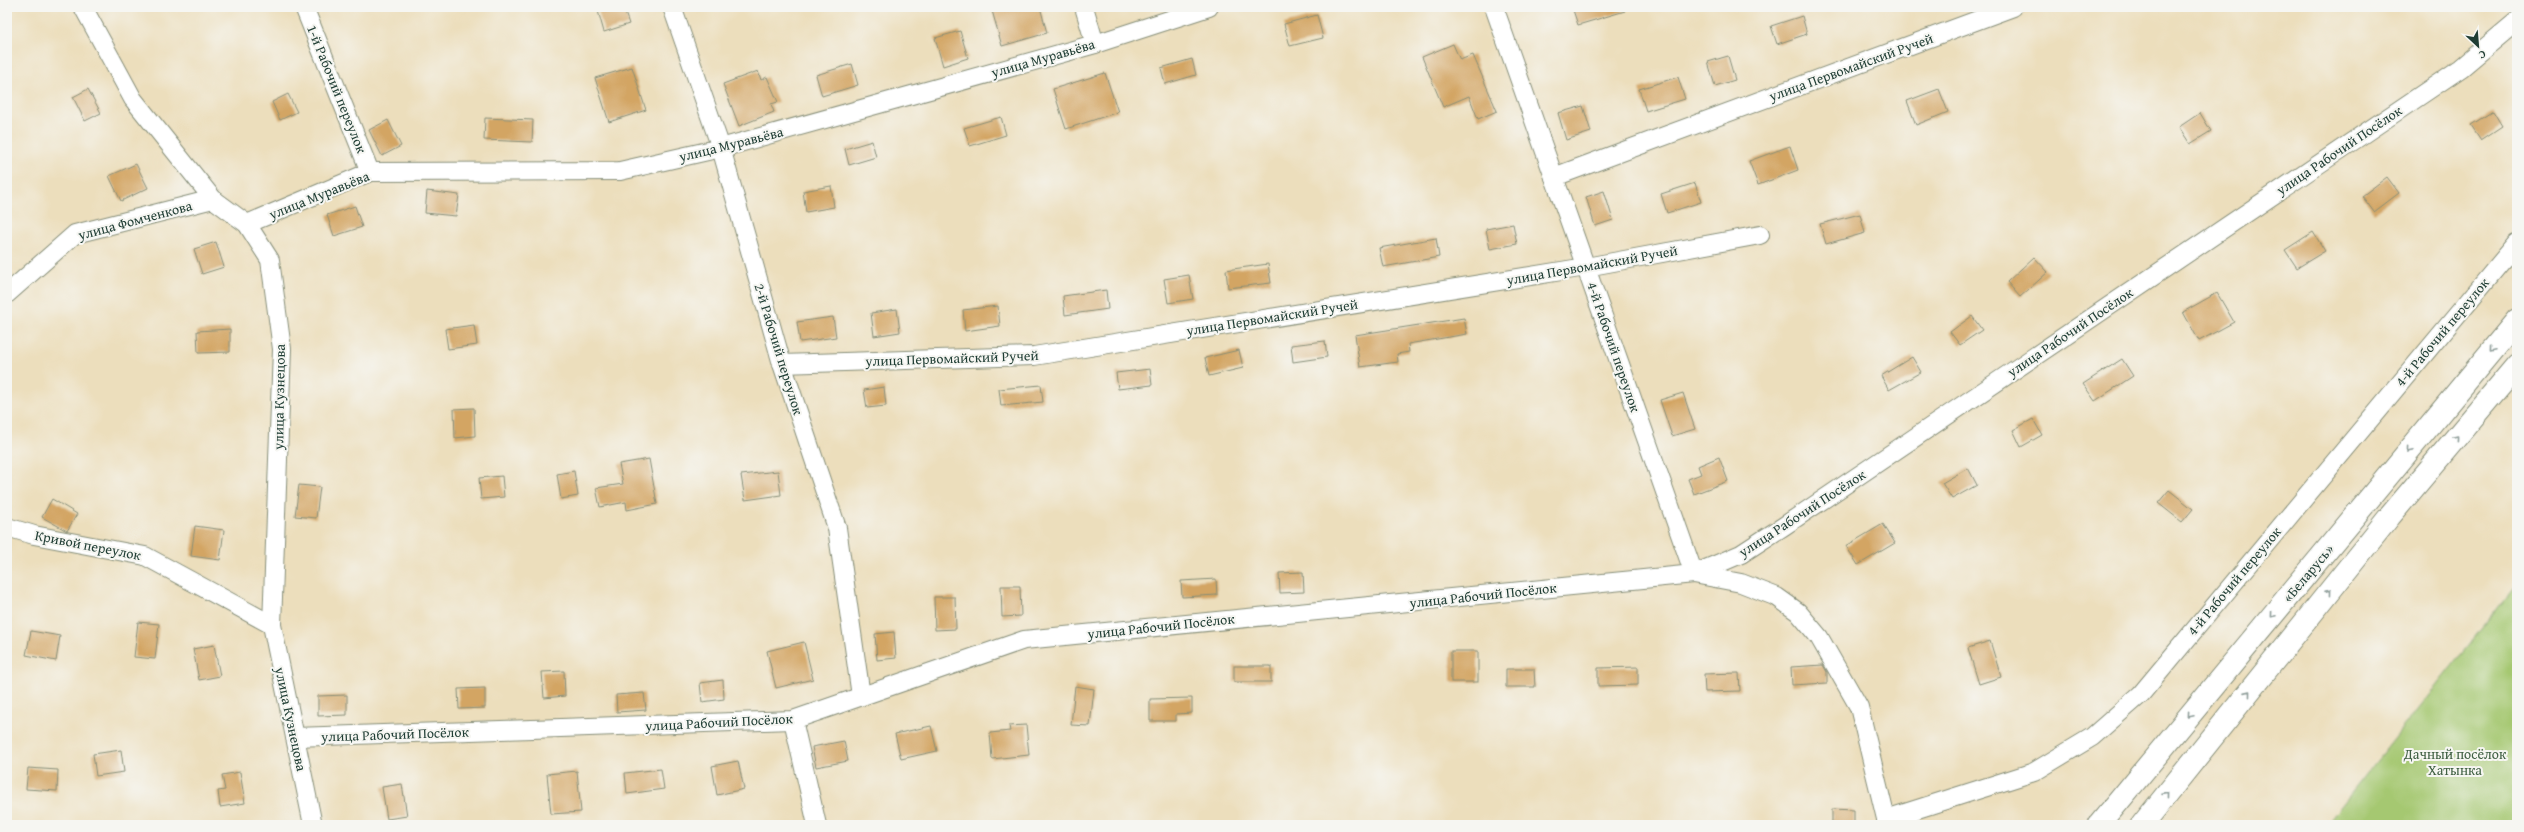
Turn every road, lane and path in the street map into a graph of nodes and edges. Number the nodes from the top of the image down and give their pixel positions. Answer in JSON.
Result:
{"nodes":[{"id":1,"x":83,"y":7,"type":"edge"},
{"id":2,"x":304,"y":7,"type":"edge"},
{"id":3,"x":672,"y":7,"type":"edge"},
{"id":4,"x":1084,"y":7,"type":"edge"},
{"id":5,"x":1209,"y":7,"type":"edge"},
{"id":6,"x":1494,"y":7,"type":"edge"},
{"id":7,"x":2013,"y":7,"type":"edge"},
{"id":8,"x":2517,"y":21,"type":"edge"},
{"id":9,"x":1095,"y":44,"type":"junction"},
{"id":10,"x":721,"y":148,"type":"junction"},
{"id":11,"x":370,"y":172,"type":"junction"},
{"id":12,"x":1554,"y":177,"type":"junction"},
{"id":13,"x":213,"y":199,"type":"junction"},
{"id":14,"x":247,"y":224,"type":"junction"},
{"id":15,"x":1760,"y":235,"type":"dead end"},
{"id":16,"x":2517,"y":243,"type":"edge"},
{"id":17,"x":1586,"y":267,"type":"junction"},
{"id":18,"x":7,"y":294,"type":"edge"},
{"id":19,"x":2517,"y":320,"type":"edge"},
{"id":20,"x":782,"y":364,"type":"junction"},
{"id":21,"x":2517,"y":365,"type":"edge"},
{"id":22,"x":7,"y":527,"type":"edge"},
{"id":23,"x":1694,"y":574,"type":"junction"},
{"id":24,"x":272,"y":625,"type":"junction"},
{"id":25,"x":861,"y":696,"type":"junction"},
{"id":26,"x":793,"y":720,"type":"junction"},
{"id":27,"x":295,"y":737,"type":"junction"},
{"id":28,"x":1886,"y":822,"type":"edge"},
{"id":29,"x":313,"y":825,"type":"edge"},
{"id":30,"x":817,"y":825,"type":"edge"},
{"id":31,"x":2099,"y":825,"type":"edge"},
{"id":32,"x":2142,"y":825,"type":"edge"}],
"edges":[{"from":1,"to":13,"type":"street","name":"улица Кузнецова"},
{"from":2,"to":11,"type":"street","name":"1-й Рабочий переулок"},
{"from":3,"to":10,"type":"street","name":"2-й Рабочий переулок"},
{"from":4,"to":9,"type":"street"},
{"from":5,"to":9,"type":"street","name":"улица Муравьёва"},
{"from":6,"to":12,"type":"street","name":"4-й Рабочий переулок"},
{"from":7,"to":12,"type":"street","name":"улица Первомайский Ручей"},
{"from":8,"to":23,"type":"street","name":"улица Рабочий Посёлок"},
{"from":9,"to":10,"type":"street","name":"улица Муравьёва"},
{"from":10,"to":11,"type":"street","name":"улица Муравьёва"},
{"from":10,"to":20,"type":"street","name":"2-й Рабочий переулок"},
{"from":11,"to":14,"type":"street","name":"улица Муравьёва"},
{"from":12,"to":17,"type":"street","name":"4-й Рабочий переулок"},
{"from":13,"to":14,"type":"street","name":"улица Кузнецова"},
{"from":13,"to":18,"type":"street","name":"улица Фомченкова"},
{"from":14,"to":24,"type":"street","name":"улица Кузнецова"},
{"from":15,"to":17,"type":"street","name":"улица Первомайский Ручей"},
{"from":16,"to":28,"type":"street","name":"4-й Рабочий переулок"},
{"from":17,"to":20,"type":"street","name":"улица Первомайский Ручей"},
{"from":17,"to":23,"type":"street","name":"4-й Рабочий переулок"},
{"from":19,"to":31,"type":"highway","name":"«Беларусь»","one_way":true},
{"from":20,"to":25,"type":"street","name":"2-й Рабочий переулок"},
{"from":32,"to":21,"type":"highway","name":"«Беларусь»","one_way":true},
{"from":22,"to":24,"type":"street","name":"Кривой переулок"},
{"from":23,"to":25,"type":"street","name":"улица Рабочий Посёлок"},
{"from":23,"to":28,"type":"street"},
{"from":24,"to":27,"type":"street","name":"улица Кузнецова"},
{"from":25,"to":26,"type":"street","name":"улица Рабочий Посёлок"},
{"from":26,"to":27,"type":"street","name":"улица Рабочий Посёлок"},
{"from":26,"to":30,"type":"street"},
{"from":27,"to":29,"type":"street","name":"улица Кузнецова"}]}
